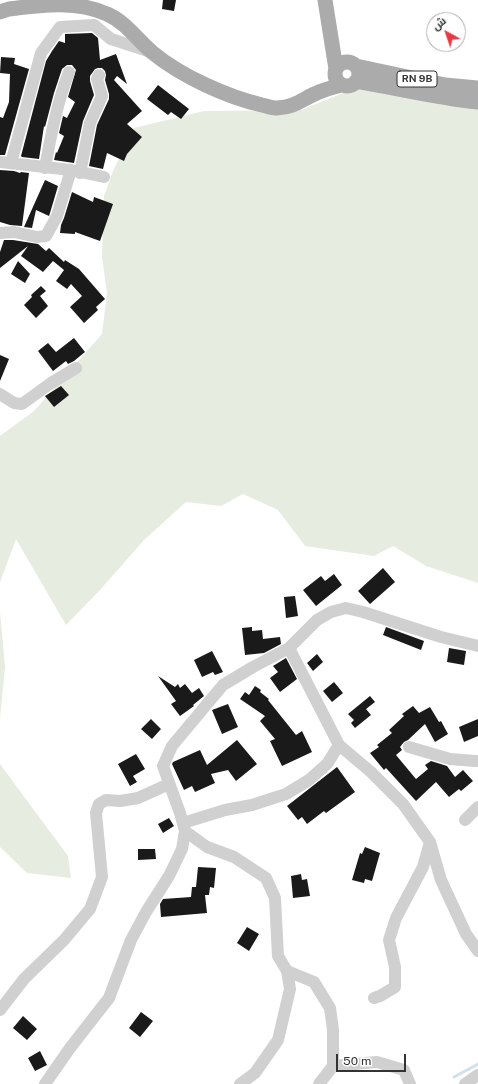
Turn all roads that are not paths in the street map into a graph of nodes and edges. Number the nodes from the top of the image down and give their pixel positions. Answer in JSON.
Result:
{"nodes":[{"id":1,"x":325,"y":0,"type":"edge"},
{"id":2,"x":0,"y":12,"type":"edge"},
{"id":3,"x":332,"y":36,"type":"junction"},
{"id":4,"x":152,"y":53,"type":"junction"},
{"id":5,"x":353,"y":64,"type":"junction"},
{"id":6,"x":68,"y":72,"type":"dead end"},
{"id":7,"x":99,"y":75,"type":"dead end"},
{"id":8,"x":342,"y":77,"type":"junction"},
{"id":9,"x":478,"y":88,"type":"edge"},
{"id":10,"x":478,"y":102,"type":"edge"},
{"id":11,"x":6,"y":163,"type":"edge"},
{"id":12,"x":45,"y":168,"type":"junction"},
{"id":13,"x":76,"y":171,"type":"junction"},
{"id":14,"x":104,"y":177,"type":"dead end"},
{"id":15,"x":0,"y":233,"type":"edge"},
{"id":16,"x":76,"y":368,"type":"dead end"},
{"id":17,"x":0,"y":394,"type":"edge"},
{"id":18,"x":478,"y":646,"type":"edge"},
{"id":19,"x":289,"y":648,"type":"junction"},
{"id":20,"x":339,"y":744,"type":"junction"},
{"id":21,"x":409,"y":747,"type":"dead end"},
{"id":22,"x":478,"y":760,"type":"edge"},
{"id":23,"x":169,"y":784,"type":"junction"},
{"id":24,"x":478,"y":807,"type":"edge"},
{"id":25,"x":465,"y":820,"type":"dead end"},
{"id":26,"x":184,"y":827,"type":"junction"},
{"id":27,"x":430,"y":842,"type":"junction"},
{"id":28,"x":478,"y":951,"type":"edge"},
{"id":29,"x":287,"y":971,"type":"junction"},
{"id":30,"x":374,"y":998,"type":"dead end"},
{"id":31,"x":0,"y":1010,"type":"edge"},
{"id":32,"x":333,"y":1066,"type":"junction"},
{"id":33,"x":478,"y":1075,"type":"edge"},
{"id":34,"x":45,"y":1084,"type":"edge"},
{"id":35,"x":240,"y":1084,"type":"edge"},
{"id":36,"x":320,"y":1084,"type":"edge"},
{"id":37,"x":410,"y":1084,"type":"edge"},
{"id":38,"x":465,"y":1084,"type":"edge"}],
"edges":[{"from":1,"to":3,"type":"main road"},
{"from":2,"to":4,"type":"main road"},
{"from":3,"to":5,"type":"main road"},
{"from":3,"to":8,"type":"main road"},
{"from":4,"to":8,"type":"main road"},
{"from":4,"to":11,"type":"street"},
{"from":5,"to":8,"type":"main road"},
{"from":5,"to":8,"type":"main road"},
{"from":5,"to":9,"type":"main road","number":"RN 9B"},
{"from":6,"to":12,"type":"street"},
{"from":7,"to":13,"type":"street"},
{"from":8,"to":10,"type":"main road","number":"RN 9B"},
{"from":11,"to":12,"type":"street"},
{"from":12,"to":13,"type":"street"},
{"from":13,"to":14,"type":"street"},
{"from":13,"to":15,"type":"street"},
{"from":16,"to":17,"type":"street"},
{"from":18,"to":19,"type":"street"},
{"from":19,"to":20,"type":"street"},
{"from":19,"to":23,"type":"street"},
{"from":20,"to":26,"type":"street"},
{"from":20,"to":27,"type":"street"},
{"from":21,"to":22,"type":"street"},
{"from":23,"to":26,"type":"street"},
{"from":23,"to":31,"type":"street"},
{"from":24,"to":25,"type":"street"},
{"from":26,"to":29,"type":"street"},
{"from":26,"to":34,"type":"street"},
{"from":27,"to":28,"type":"street"},
{"from":27,"to":30,"type":"street"},
{"from":29,"to":32,"type":"street"},
{"from":29,"to":35,"type":"street"},
{"from":32,"to":36,"type":"street"},
{"from":32,"to":37,"type":"street"},
{"from":33,"to":38,"type":"street"}]}
